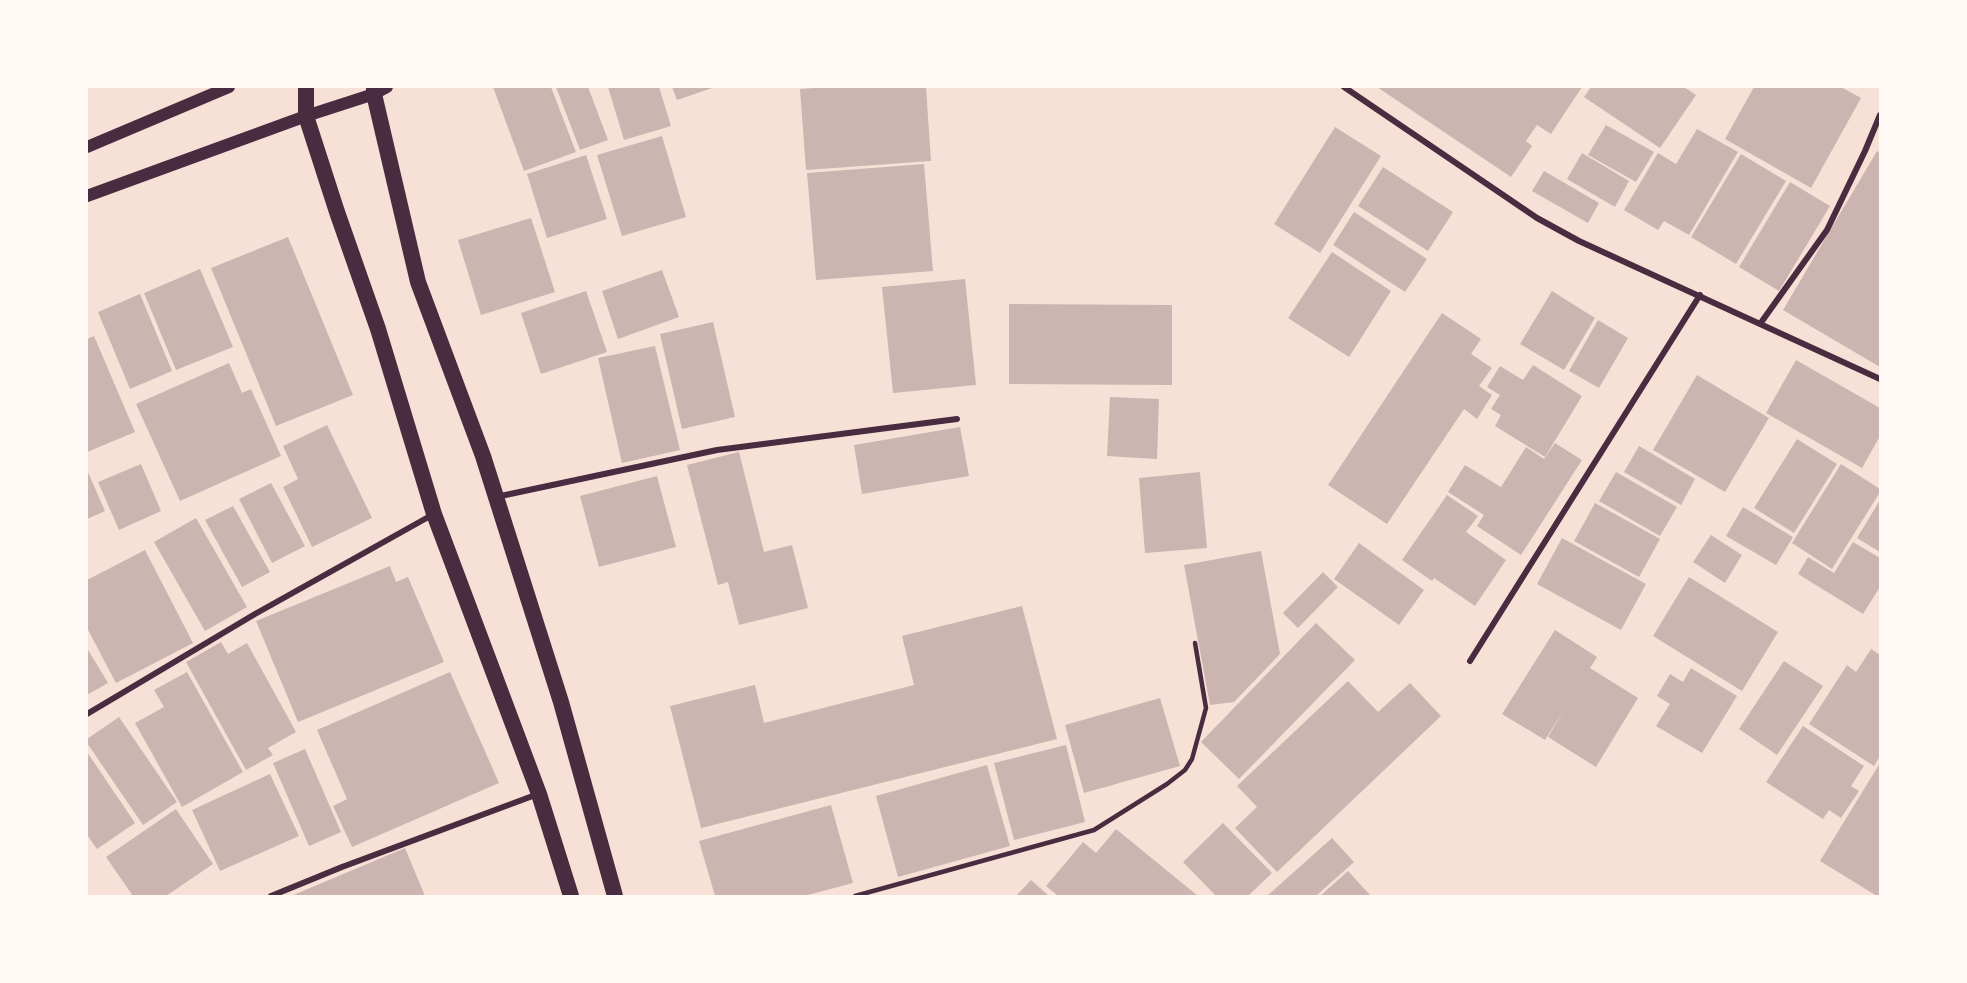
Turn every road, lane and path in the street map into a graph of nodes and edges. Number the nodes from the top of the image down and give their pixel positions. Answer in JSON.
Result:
{"nodes":[{"id":1,"x":229,"y":87,"type":"edge"},
{"id":2,"x":306,"y":87,"type":"edge"},
{"id":3,"x":1344,"y":87,"type":"edge"},
{"id":4,"x":379,"y":89,"type":"edge"},
{"id":5,"x":306,"y":116,"type":"junction"},
{"id":6,"x":1880,"y":116,"type":"edge"},
{"id":7,"x":87,"y":147,"type":"edge"},
{"id":8,"x":87,"y":196,"type":"edge"},
{"id":9,"x":1700,"y":295,"type":"junction"},
{"id":10,"x":1760,"y":324,"type":"junction"},
{"id":11,"x":1880,"y":380,"type":"edge"},
{"id":12,"x":957,"y":419,"type":"dead end"},
{"id":13,"x":496,"y":497,"type":"junction"},
{"id":14,"x":434,"y":514,"type":"junction"},
{"id":15,"x":1194,"y":643,"type":"dead end"},
{"id":16,"x":1470,"y":661,"type":"dead end"},
{"id":17,"x":87,"y":714,"type":"edge"},
{"id":18,"x":539,"y":794,"type":"junction"},
{"id":19,"x":271,"y":896,"type":"edge"},
{"id":20,"x":571,"y":896,"type":"edge"},
{"id":21,"x":615,"y":896,"type":"edge"},
{"id":22,"x":855,"y":896,"type":"edge"}],
"edges":[{"from":1,"to":7,"type":"main road"},
{"from":2,"to":5,"type":"highway"},
{"from":3,"to":9,"type":"street"},
{"from":4,"to":5,"type":"main road"},
{"from":4,"to":13,"type":"highway"},
{"from":5,"to":8,"type":"main road"},
{"from":5,"to":14,"type":"highway"},
{"from":6,"to":10,"type":"street"},
{"from":9,"to":10,"type":"street"},
{"from":9,"to":16,"type":"street"},
{"from":10,"to":11,"type":"street"},
{"from":12,"to":13,"type":"street"},
{"from":13,"to":21,"type":"highway"},
{"from":14,"to":17,"type":"street"},
{"from":14,"to":18,"type":"highway"},
{"from":15,"to":22,"type":"lane"},
{"from":18,"to":19,"type":"street"},
{"from":18,"to":20,"type":"highway"}]}
